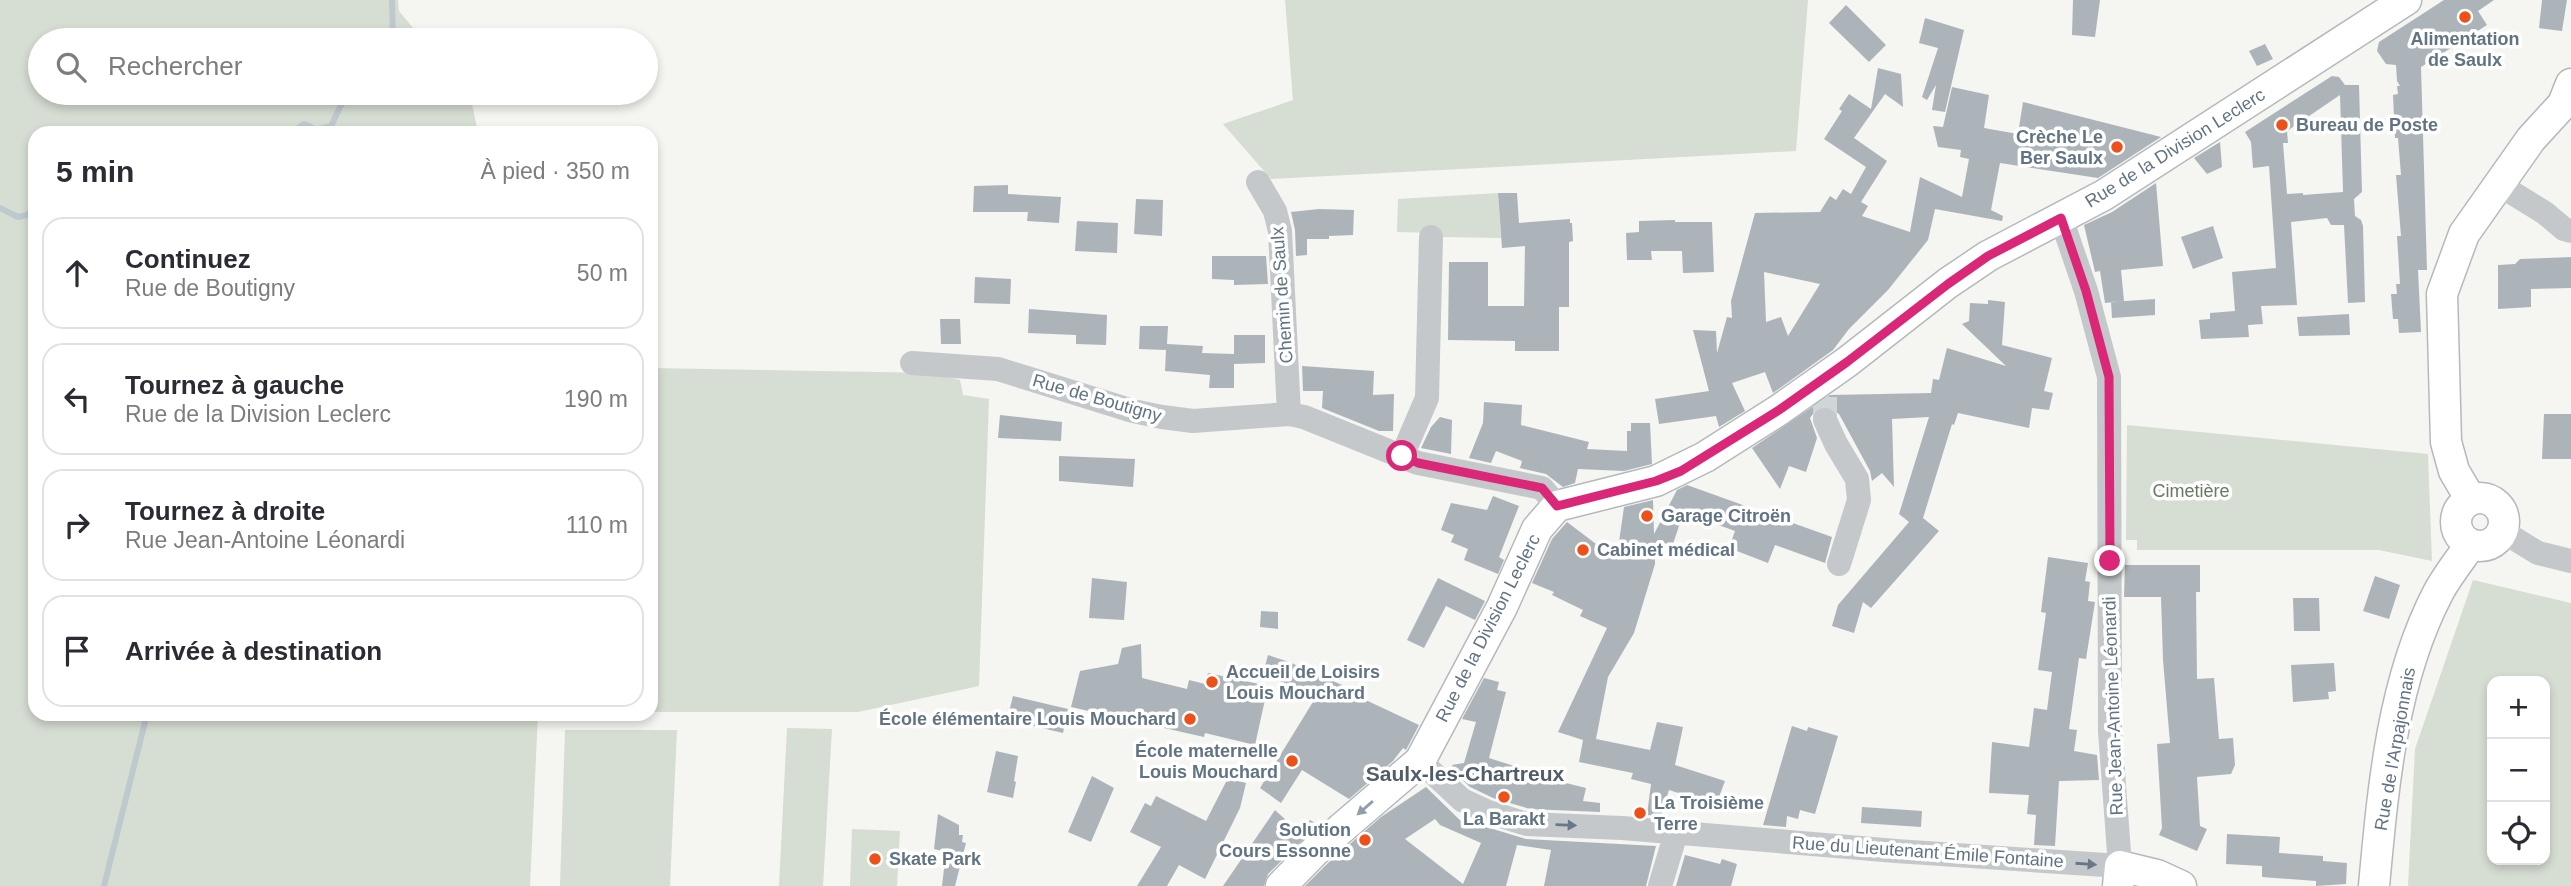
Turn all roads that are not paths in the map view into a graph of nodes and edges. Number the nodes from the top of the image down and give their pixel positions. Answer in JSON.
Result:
{"nodes":[{"id":1,"x":2406,"y":0,"type":"edge"},
{"id":2,"x":2571,"y":84,"type":"edge"},
{"id":3,"x":1258,"y":182,"type":"dead end"},
{"id":4,"x":2498,"y":184,"type":"junction"},
{"id":5,"x":2061,"y":218,"type":"junction"},
{"id":6,"x":2571,"y":231,"type":"edge"},
{"id":7,"x":1431,"y":237,"type":"dead end"},
{"id":8,"x":912,"y":363,"type":"dead end"},
{"id":9,"x":1831,"y":388,"type":"junction"},
{"id":10,"x":1289,"y":414,"type":"junction"},
{"id":11,"x":1402,"y":456,"type":"junction"},
{"id":12,"x":2471,"y":500,"type":"junction"},
{"id":13,"x":1557,"y":506,"type":"junction"},
{"id":14,"x":2502,"y":531,"type":"junction"},
{"id":15,"x":2471,"y":544,"type":"junction"},
{"id":16,"x":2571,"y":561,"type":"edge"},
{"id":17,"x":1839,"y":564,"type":"dead end"},
{"id":18,"x":1420,"y":761,"type":"junction"},
{"id":19,"x":1676,"y":833,"type":"junction"},
{"id":20,"x":2119,"y":876,"type":"edge"},
{"id":21,"x":1280,"y":886,"type":"edge"},
{"id":22,"x":1660,"y":886,"type":"edge"},
{"id":23,"x":2181,"y":886,"type":"edge"},
{"id":24,"x":2374,"y":886,"type":"edge"}],
"edges":[{"from":1,"to":5,"type":"main road","name":"Rue de la Division Leclerc"},
{"from":2,"to":4,"type":"main road"},
{"from":3,"to":10,"type":"street","name":"Chemin de Saulx"},
{"from":4,"to":6,"type":"street"},
{"from":4,"to":12,"type":"main road"},
{"from":5,"to":9,"type":"main road","name":"Rue de la Division Leclerc"},
{"from":5,"to":20,"type":"street","name":"Rue Jean-Antoine Léonardi"},
{"from":7,"to":11,"type":"street"},
{"from":8,"to":10,"type":"street","name":"Rue de Boutigny"},
{"from":9,"to":13,"type":"main road","name":"Rue de la Division Leclerc"},
{"from":9,"to":17,"type":"street"},
{"from":10,"to":11,"type":"street","name":"Rue de Boutigny"},
{"from":11,"to":13,"type":"street","name":"Rue de Boutigny"},
{"from":12,"to":14,"type":"main road"},
{"from":12,"to":15,"type":"main road"},
{"from":13,"to":18,"type":"main road","name":"Rue de la Division Leclerc"},
{"from":14,"to":15,"type":"main road"},
{"from":14,"to":16,"type":"street"},
{"from":15,"to":24,"type":"main road","name":"Rue de l'Arpajonnais"},
{"from":18,"to":19,"type":"street","name":"Rue du Lieutenant Émile Fontaine","one_way":true},
{"from":18,"to":21,"type":"main road","name":"Rue de la Division Leclerc","one_way":true},
{"from":19,"to":20,"type":"street","name":"Rue du Lieutenant Émile Fontaine","one_way":true},
{"from":19,"to":22,"type":"street"},
{"from":20,"to":23,"type":"main road"}]}
